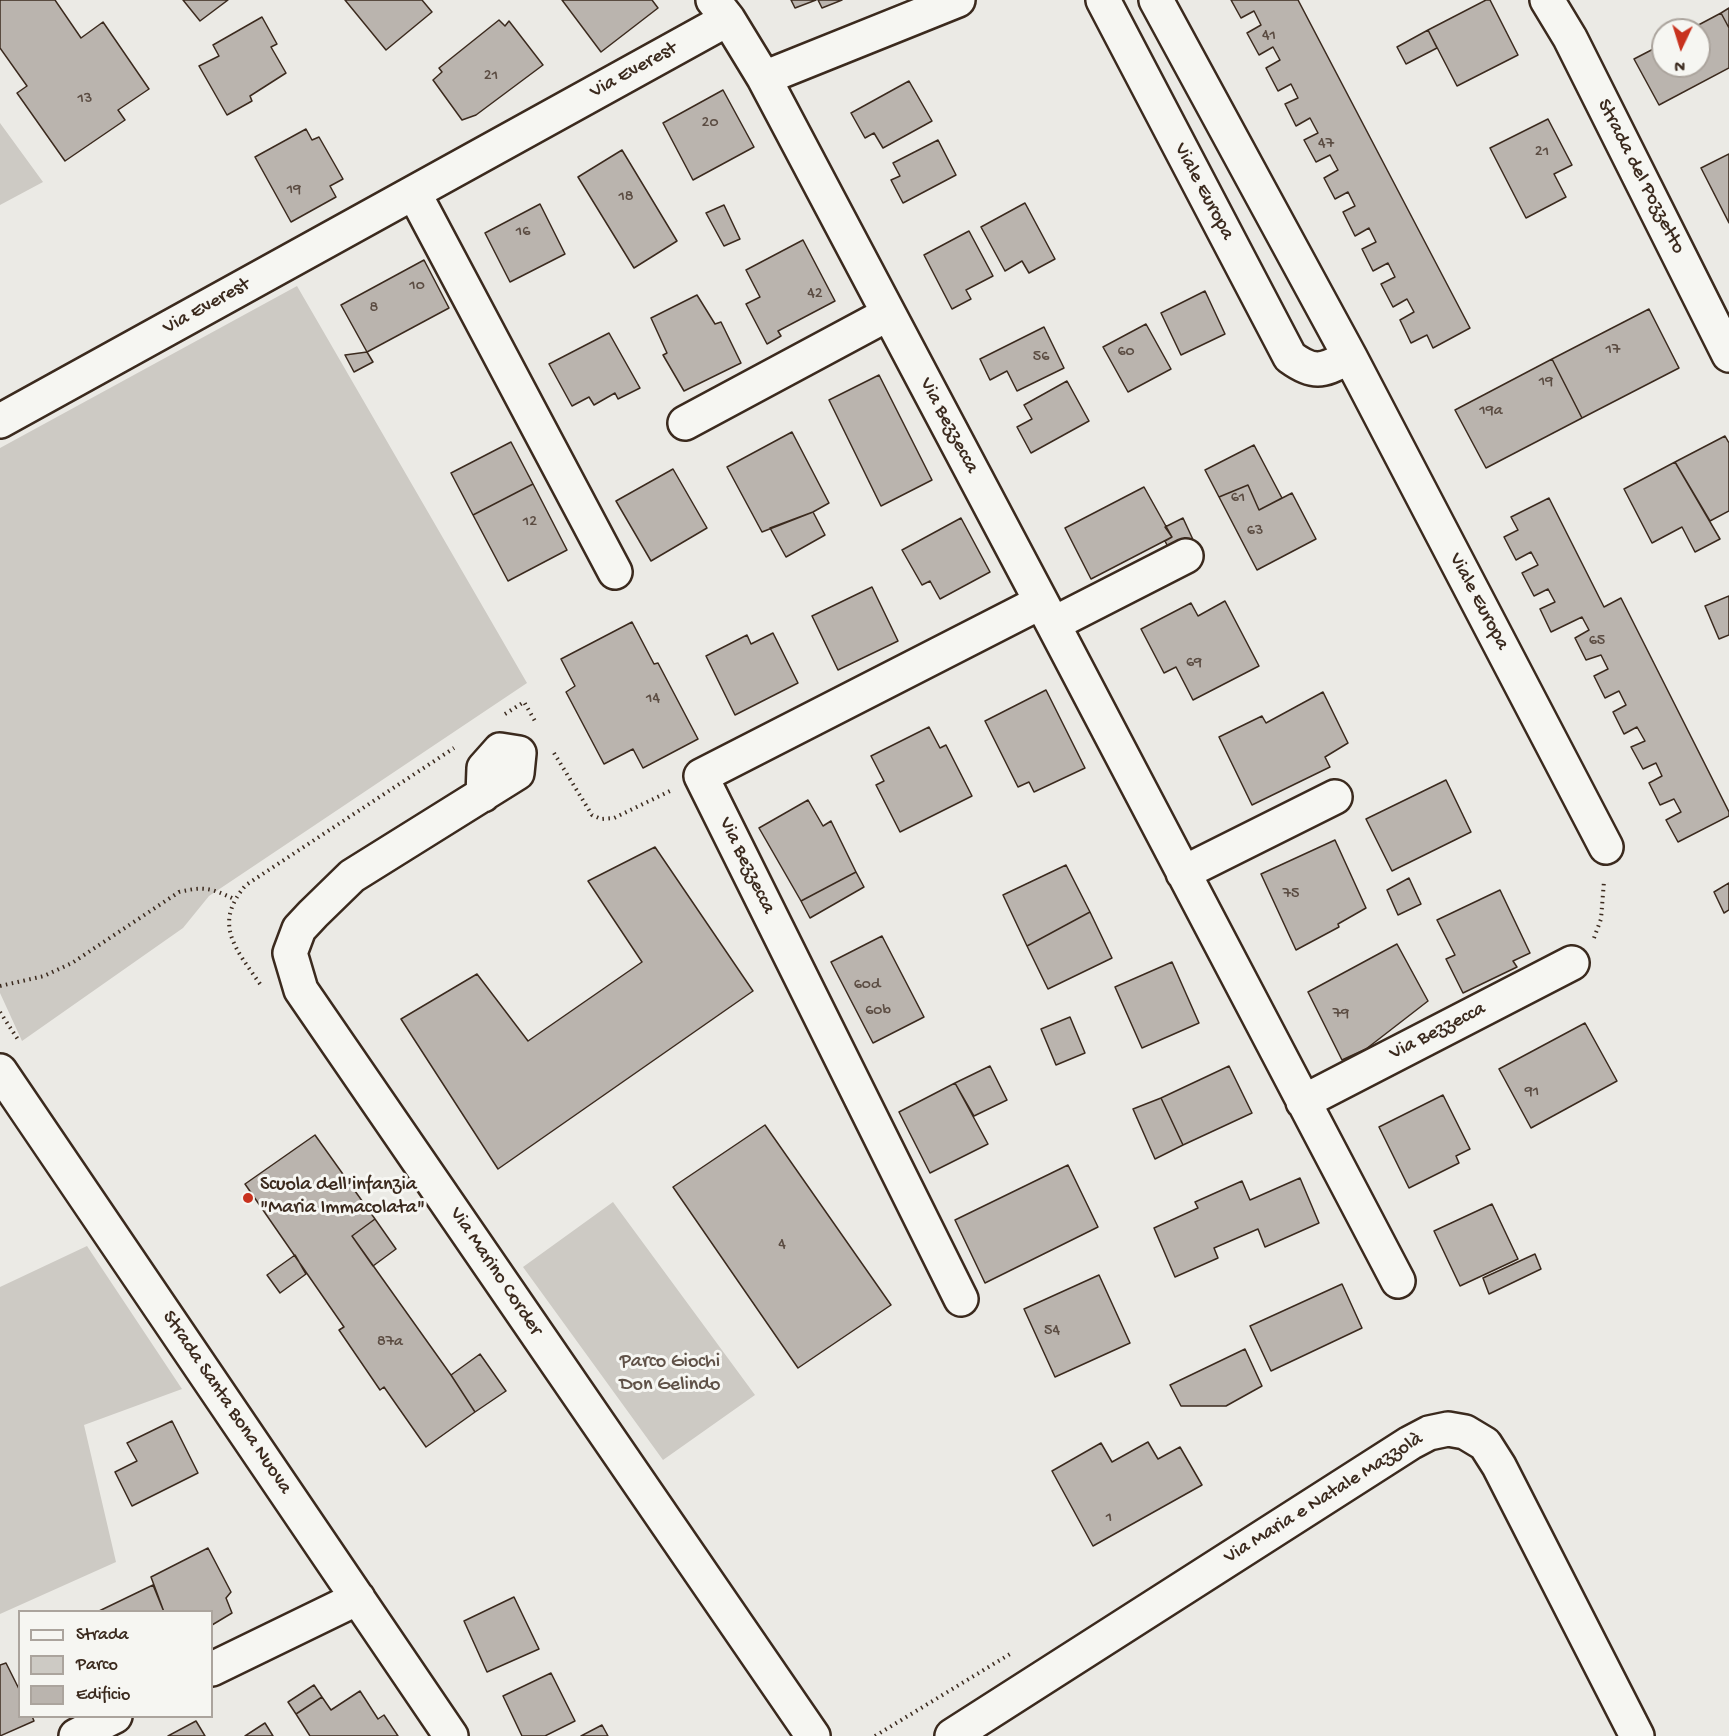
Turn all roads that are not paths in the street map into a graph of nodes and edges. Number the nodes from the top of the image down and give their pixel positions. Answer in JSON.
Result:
{"nodes":[{"id":1,"x":958,"y":0,"type":"edge"},
{"id":2,"x":1102,"y":0,"type":"edge"},
{"id":3,"x":1156,"y":0,"type":"edge"},
{"id":4,"x":1547,"y":0,"type":"edge"},
{"id":5,"x":721,"y":10,"type":"edge"},
{"id":6,"x":764,"y":78,"type":"junction"},
{"id":7,"x":414,"y":193,"type":"junction"},
{"id":8,"x":888,"y":314,"type":"junction"},
{"id":9,"x":1729,"y":355,"type":"edge"},
{"id":10,"x":1350,"y":357,"type":"junction"},
{"id":11,"x":0,"y":421,"type":"edge"},
{"id":12,"x":686,"y":423,"type":"dead end"},
{"id":13,"x":1186,"y":556,"type":"dead end"},
{"id":14,"x":615,"y":572,"type":"dead end"},
{"id":15,"x":1047,"y":613,"type":"junction"},
{"id":16,"x":483,"y":795,"type":"dead end"},
{"id":17,"x":1335,"y":797,"type":"dead end"},
{"id":18,"x":1606,"y":847,"type":"road end"},
{"id":19,"x":1183,"y":873,"type":"junction"},
{"id":20,"x":1572,"y":963,"type":"road end"},
{"id":21,"x":0,"y":1071,"type":"edge"},
{"id":22,"x":1303,"y":1102,"type":"junction"},
{"id":23,"x":1398,"y":1281,"type":"dead end"},
{"id":24,"x":961,"y":1299,"type":"dead end"},
{"id":25,"x":358,"y":1598,"type":"junction"},
{"id":26,"x":213,"y":1669,"type":"edge"},
{"id":27,"x":112,"y":1718,"type":"edge"},
{"id":28,"x":439,"y":1732,"type":"edge"},
{"id":29,"x":76,"y":1736,"type":"edge"},
{"id":30,"x":813,"y":1736,"type":"edge"},
{"id":31,"x":952,"y":1736,"type":"edge"},
{"id":32,"x":1636,"y":1736,"type":"edge"}],
"edges":[{"from":1,"to":6,"type":"street"},
{"from":2,"to":10,"type":"street","name":"Viale Europa"},
{"from":3,"to":10,"type":"street","name":"Viale Europa"},
{"from":4,"to":9,"type":"street","name":"Strada del Pozzetto"},
{"from":5,"to":6,"type":"street","name":"Via Bezzecca"},
{"from":5,"to":7,"type":"street","name":"Via Everest"},
{"from":6,"to":8,"type":"street","name":"Via Bezzecca"},
{"from":7,"to":11,"type":"street","name":"Via Everest"},
{"from":7,"to":14,"type":"street"},
{"from":8,"to":12,"type":"street"},
{"from":8,"to":15,"type":"street","name":"Via Bezzecca"},
{"from":10,"to":18,"type":"street","name":"Viale Europa"},
{"from":13,"to":15,"type":"street"},
{"from":15,"to":19,"type":"street","name":"Via Bezzecca"},
{"from":15,"to":24,"type":"street","name":"Via Bezzecca"},
{"from":16,"to":30,"type":"street","name":"Via Marino Corder"},
{"from":17,"to":19,"type":"street"},
{"from":19,"to":22,"type":"street","name":"Via Bezzecca"},
{"from":20,"to":22,"type":"street","name":"Via Bezzecca"},
{"from":21,"to":25,"type":"street","name":"Strada Santa Bona Nuova"},
{"from":22,"to":23,"type":"street","name":"Via Bezzecca"},
{"from":25,"to":26,"type":"street"},
{"from":25,"to":28,"type":"street","name":"Strada Santa Bona Nuova"},
{"from":27,"to":29,"type":"street"},
{"from":31,"to":32,"type":"street","name":"Via Maria e Natale Mazzolà"}]}
